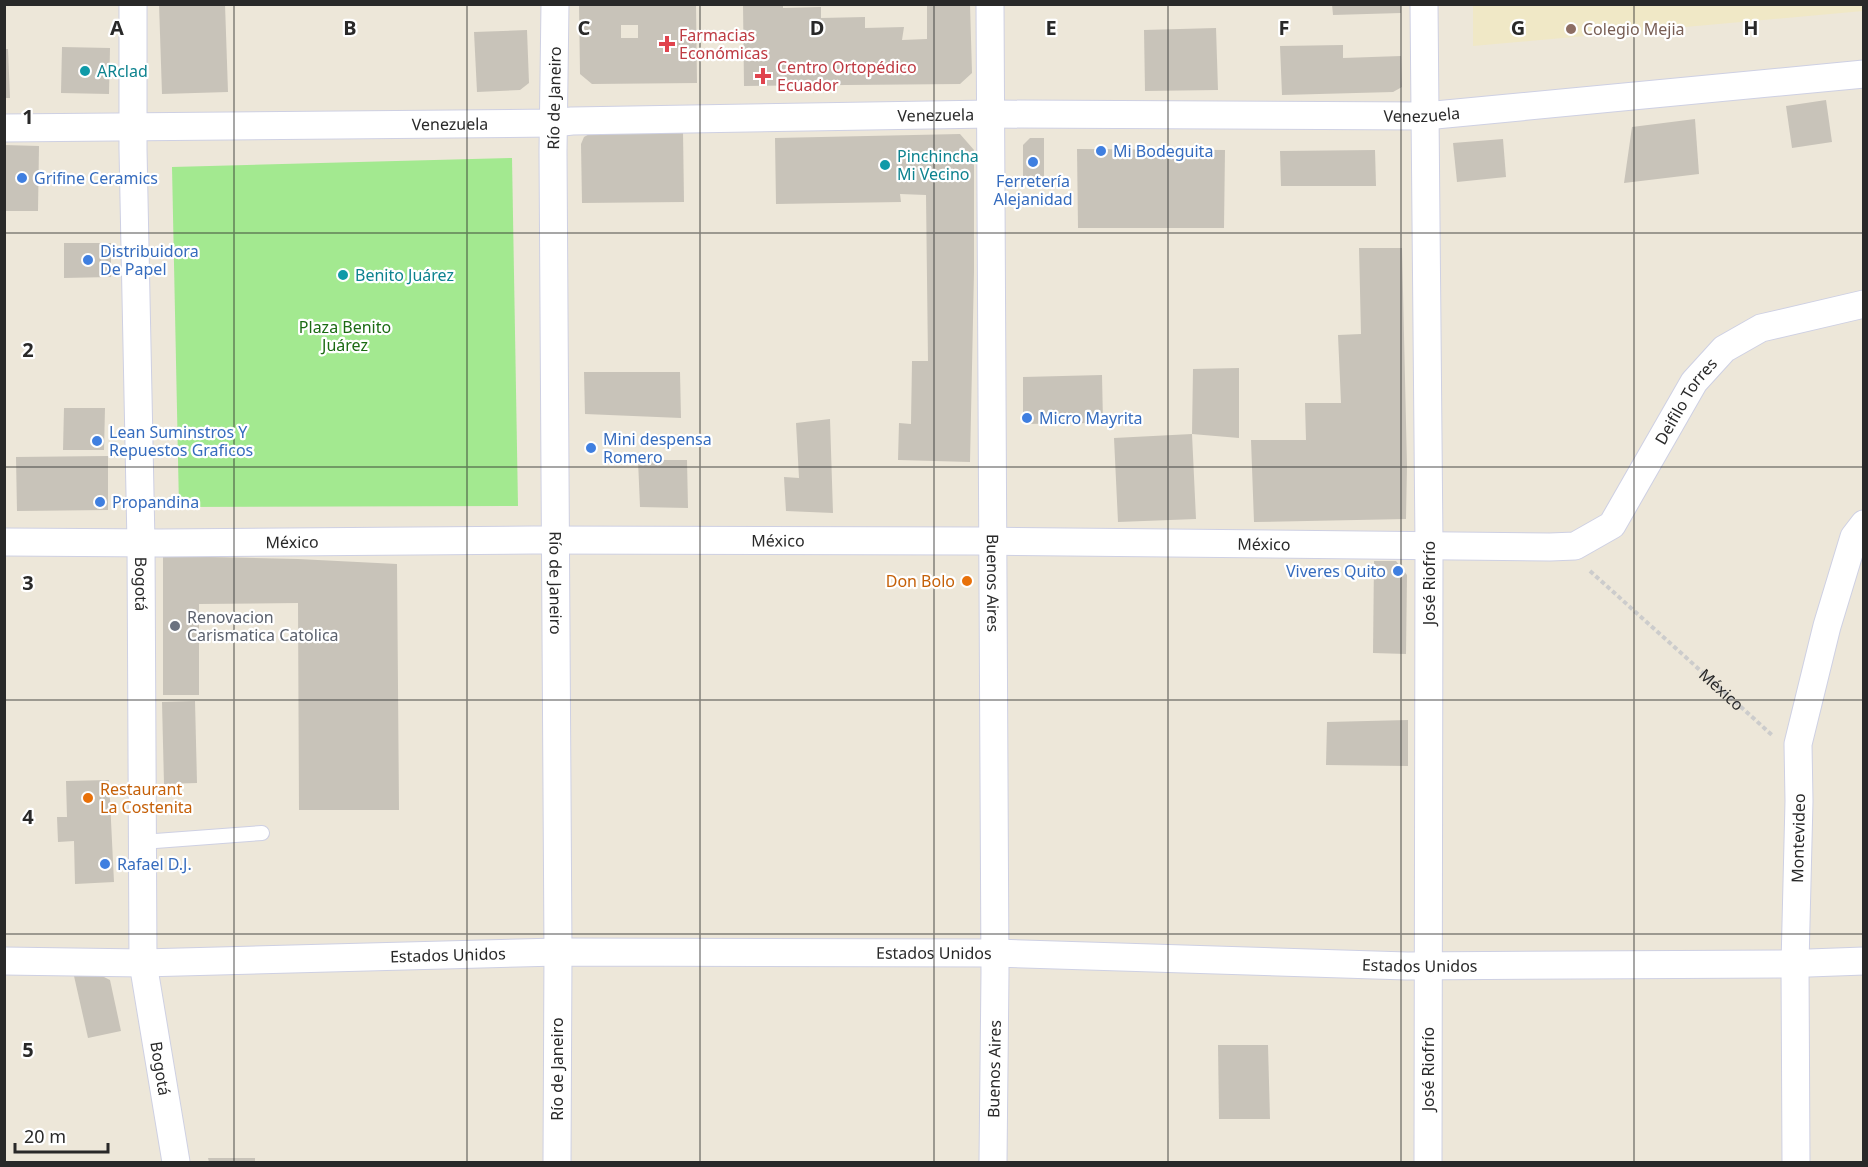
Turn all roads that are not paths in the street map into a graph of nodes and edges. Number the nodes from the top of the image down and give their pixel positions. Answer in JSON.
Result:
{"nodes":[{"id":1,"x":133,"y":4,"type":"edge"},
{"id":2,"x":555,"y":4,"type":"edge"},
{"id":3,"x":990,"y":4,"type":"edge"},
{"id":4,"x":1424,"y":4,"type":"edge"},
{"id":5,"x":1863,"y":74,"type":"edge"},
{"id":6,"x":990,"y":114,"type":"junction"},
{"id":7,"x":1425,"y":116,"type":"junction"},
{"id":8,"x":554,"y":123,"type":"junction"},
{"id":9,"x":133,"y":126,"type":"junction"},
{"id":10,"x":4,"y":128,"type":"edge"},
{"id":11,"x":1863,"y":304,"type":"edge"},
{"id":12,"x":1863,"y":524,"type":"edge"},
{"id":13,"x":554,"y":541,"type":"junction"},
{"id":14,"x":991,"y":541,"type":"junction"},
{"id":15,"x":4,"y":542,"type":"edge"},
{"id":16,"x":141,"y":543,"type":"junction"},
{"id":17,"x":1429,"y":545,"type":"junction"},
{"id":18,"x":1550,"y":547,"type":"joint"},
{"id":19,"x":262,"y":833,"type":"dead end"},
{"id":20,"x":142,"y":842,"type":"junction"},
{"id":21,"x":558,"y":952,"type":"junction"},
{"id":22,"x":995,"y":953,"type":"junction"},
{"id":23,"x":4,"y":961,"type":"edge"},
{"id":24,"x":1863,"y":961,"type":"edge"},
{"id":25,"x":143,"y":963,"type":"junction"},
{"id":26,"x":1795,"y":964,"type":"junction"},
{"id":27,"x":1428,"y":966,"type":"junction"},
{"id":28,"x":176,"y":1162,"type":"edge"},
{"id":29,"x":557,"y":1162,"type":"edge"},
{"id":30,"x":993,"y":1162,"type":"edge"},
{"id":31,"x":1428,"y":1162,"type":"edge"},
{"id":32,"x":1796,"y":1162,"type":"edge"}],
"edges":[{"from":1,"to":9,"type":"street","name":"Bogotá"},
{"from":2,"to":8,"type":"street","name":"Río de Janeiro"},
{"from":3,"to":6,"type":"street","name":"Buenos Aires"},
{"from":4,"to":7,"type":"street","name":"José Riofrío"},
{"from":5,"to":7,"type":"street","name":"Venezuela"},
{"from":6,"to":7,"type":"street","name":"Venezuela"},
{"from":6,"to":8,"type":"street","name":"Venezuela"},
{"from":6,"to":14,"type":"street","name":"Buenos Aires"},
{"from":7,"to":17,"type":"street","name":"José Riofrío"},
{"from":8,"to":9,"type":"street","name":"Venezuela"},
{"from":8,"to":13,"type":"street","name":"Río de Janeiro"},
{"from":9,"to":10,"type":"street","name":"Venezuela"},
{"from":9,"to":16,"type":"street","name":"Bogotá"},
{"from":11,"to":18,"type":"street","name":"Deifilo Torres"},
{"from":12,"to":26,"type":"street","name":"Montevideo"},
{"from":13,"to":14,"type":"street","name":"México"},
{"from":13,"to":16,"type":"street","name":"México"},
{"from":13,"to":21,"type":"street","name":"Río de Janeiro"},
{"from":14,"to":17,"type":"street","name":"México"},
{"from":14,"to":22,"type":"street","name":"Buenos Aires"},
{"from":15,"to":16,"type":"street","name":"México"},
{"from":16,"to":20,"type":"street","name":"Bogotá"},
{"from":17,"to":18,"type":"street","name":"México"},
{"from":17,"to":27,"type":"street","name":"José Riofrío"},
{"from":19,"to":20,"type":"lane"},
{"from":20,"to":25,"type":"street","name":"Bogotá"},
{"from":21,"to":22,"type":"street","name":"Estados Unidos"},
{"from":21,"to":25,"type":"street","name":"Estados Unidos"},
{"from":21,"to":29,"type":"street","name":"Río de Janeiro"},
{"from":22,"to":27,"type":"street","name":"Estados Unidos"},
{"from":22,"to":30,"type":"street","name":"Buenos Aires"},
{"from":23,"to":25,"type":"street","name":"Estados Unidos"},
{"from":24,"to":26,"type":"street","name":"Estados Unidos"},
{"from":25,"to":28,"type":"street","name":"Bogotá"},
{"from":26,"to":27,"type":"street","name":"Estados Unidos"},
{"from":26,"to":32,"type":"street","name":"Montevideo"},
{"from":27,"to":31,"type":"street","name":"José Riofrío"}]}
